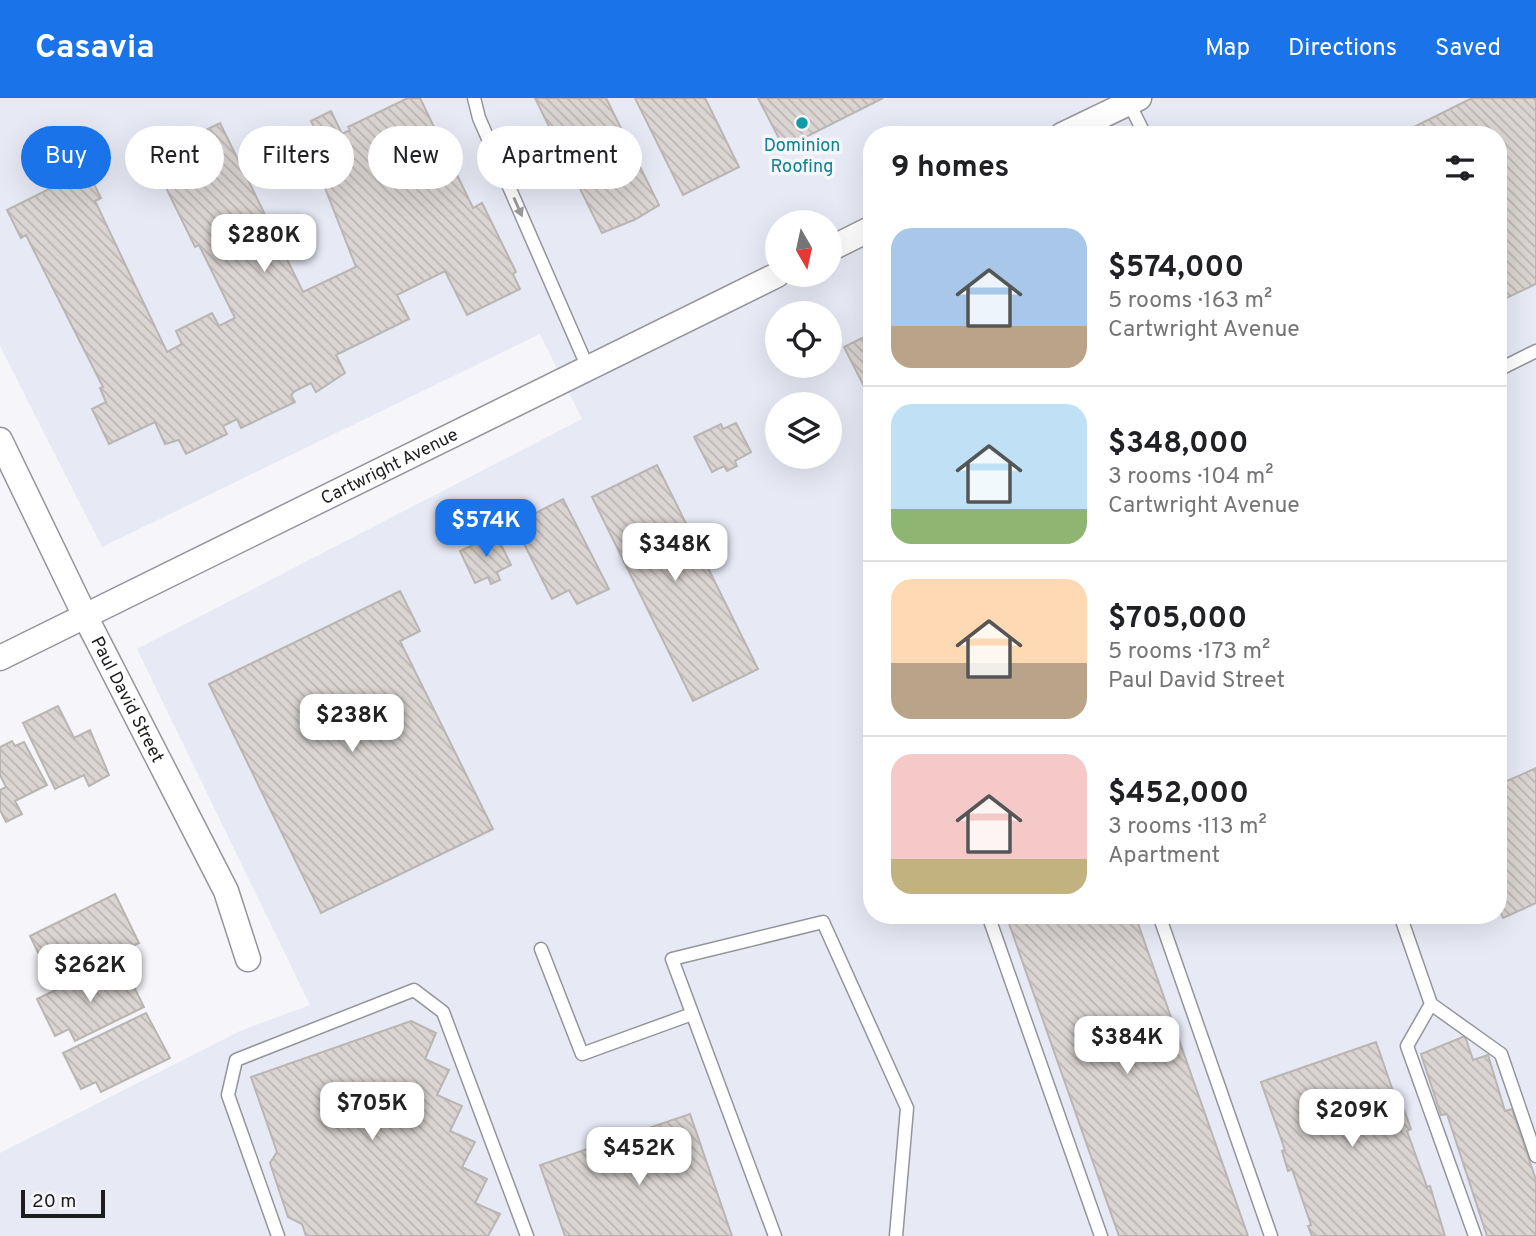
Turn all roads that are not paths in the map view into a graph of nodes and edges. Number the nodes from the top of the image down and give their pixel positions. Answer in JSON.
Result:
{"nodes":[{"id":1,"x":474,"y":98,"type":"edge"},
{"id":2,"x":1134,"y":101,"type":"edge"},
{"id":3,"x":1081,"y":126,"type":"edge"},
{"id":4,"x":1142,"y":126,"type":"edge"},
{"id":5,"x":863,"y":232,"type":"edge"},
{"id":6,"x":842,"y":243,"type":"edge"},
{"id":7,"x":765,"y":281,"type":"edge"},
{"id":8,"x":1536,"y":351,"type":"edge"},
{"id":9,"x":1507,"y":366,"type":"edge"},
{"id":10,"x":588,"y":368,"type":"junction"},
{"id":11,"x":0,"y":440,"type":"edge"},
{"id":12,"x":85,"y":616,"type":"junction"},
{"id":13,"x":0,"y":658,"type":"edge"},
{"id":14,"x":991,"y":924,"type":"edge"},
{"id":15,"x":1162,"y":924,"type":"edge"},
{"id":16,"x":1403,"y":924,"type":"edge"},
{"id":17,"x":541,"y":949,"type":"dead end"},
{"id":18,"x":248,"y":959,"type":"dead end"},
{"id":19,"x":1431,"y":1004,"type":"junction"},
{"id":20,"x":692,"y":1014,"type":"junction"},
{"id":21,"x":1536,"y":1156,"type":"edge"},
{"id":22,"x":278,"y":1236,"type":"edge"},
{"id":23,"x":527,"y":1236,"type":"edge"},
{"id":24,"x":775,"y":1236,"type":"edge"},
{"id":25,"x":896,"y":1236,"type":"edge"},
{"id":26,"x":1101,"y":1236,"type":"edge"},
{"id":27,"x":1271,"y":1236,"type":"edge"},
{"id":28,"x":1475,"y":1236,"type":"edge"}],
"edges":[{"from":1,"to":10,"type":"lane","one_way":true},
{"from":2,"to":3,"type":"street"},
{"from":2,"to":4,"type":"lane"},
{"from":5,"to":6,"type":"street"},
{"from":7,"to":10,"type":"street","name":"Cartwright Avenue"},
{"from":8,"to":9,"type":"lane"},
{"from":10,"to":12,"type":"street","name":"Cartwright Avenue"},
{"from":11,"to":12,"type":"street","name":"Paul David Street"},
{"from":12,"to":13,"type":"street","name":"Cartwright Avenue"},
{"from":12,"to":18,"type":"street","name":"Paul David Street"},
{"from":14,"to":26,"type":"lane"},
{"from":15,"to":27,"type":"lane"},
{"from":16,"to":19,"type":"lane"},
{"from":17,"to":20,"type":"lane"},
{"from":19,"to":21,"type":"lane"},
{"from":19,"to":28,"type":"lane"},
{"from":20,"to":24,"type":"lane"},
{"from":20,"to":25,"type":"lane"},
{"from":22,"to":23,"type":"lane"}]}
